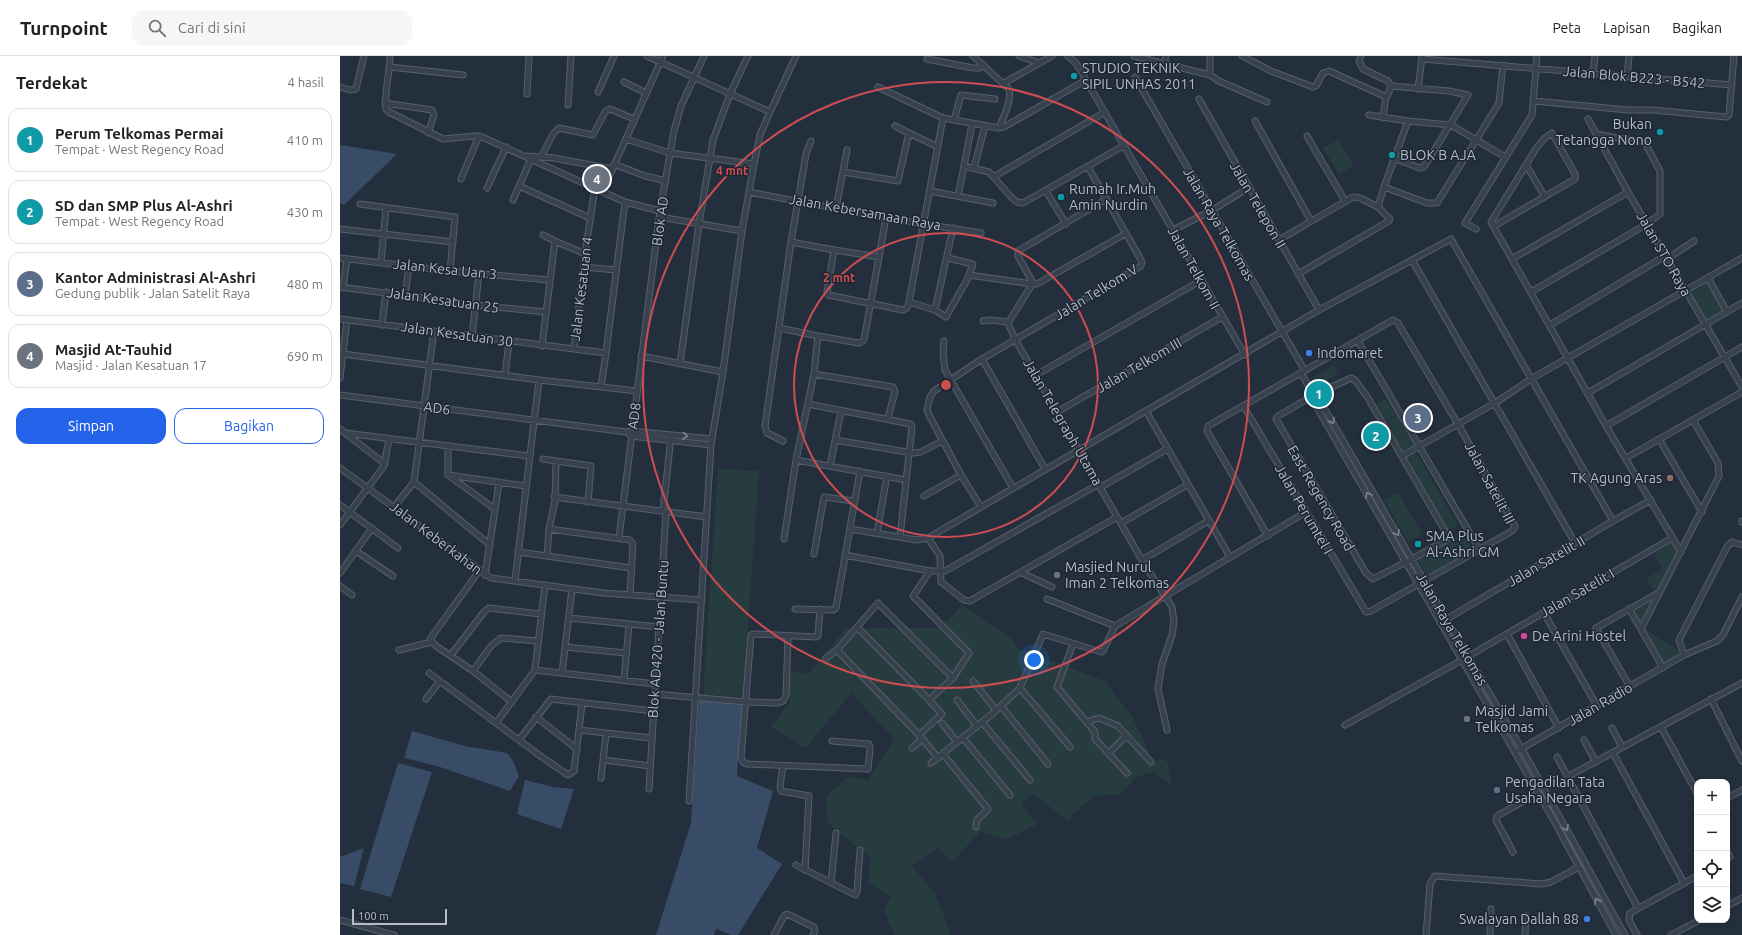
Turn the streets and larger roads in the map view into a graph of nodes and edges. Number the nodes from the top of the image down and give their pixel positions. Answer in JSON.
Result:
{"nodes":[{"id":1,"x":364,"y":56,"type":"edge"},
{"id":2,"x":390,"y":56,"type":"edge"},
{"id":3,"x":529,"y":56,"type":"edge"},
{"id":4,"x":571,"y":56,"type":"edge"},
{"id":5,"x":614,"y":56,"type":"edge"},
{"id":6,"x":647,"y":56,"type":"edge"},
{"id":7,"x":663,"y":56,"type":"edge"},
{"id":8,"x":704,"y":56,"type":"edge"},
{"id":9,"x":748,"y":56,"type":"edge"},
{"id":10,"x":796,"y":56,"type":"edge"},
{"id":11,"x":973,"y":56,"type":"edge"},
{"id":12,"x":1019,"y":56,"type":"edge"},
{"id":13,"x":1052,"y":56,"type":"edge"},
{"id":14,"x":1134,"y":56,"type":"edge"},
{"id":15,"x":1166,"y":56,"type":"edge"},
{"id":16,"x":1210,"y":56,"type":"edge"},
{"id":17,"x":1242,"y":56,"type":"edge"},
{"id":18,"x":1361,"y":56,"type":"edge"},
{"id":19,"x":1538,"y":56,"type":"edge"},
{"id":20,"x":1595,"y":56,"type":"edge"},
{"id":21,"x":1629,"y":56,"type":"edge"},
{"id":22,"x":1734,"y":56,"type":"edge"},
{"id":23,"x":1069,"y":57,"type":"edge"},
{"id":24,"x":1422,"y":57,"type":"edge"},
{"id":25,"x":927,"y":59,"type":"dead end"},
{"id":26,"x":661,"y":62,"type":"junction"},
{"id":27,"x":1040,"y":63,"type":"junction"},
{"id":28,"x":983,"y":64,"type":"junction"},
{"id":29,"x":1164,"y":64,"type":"junction"},
{"id":30,"x":1503,"y":66,"type":"junction"},
{"id":31,"x":390,"y":67,"type":"junction"},
{"id":32,"x":1536,"y":69,"type":"junction"},
{"id":33,"x":1593,"y":73,"type":"junction"},
{"id":34,"x":463,"y":75,"type":"dead end"},
{"id":35,"x":1210,"y":75,"type":"junction"},
{"id":36,"x":695,"y":77,"type":"junction"},
{"id":37,"x":1135,"y":77,"type":"dead end"},
{"id":38,"x":1627,"y":77,"type":"junction"},
{"id":39,"x":1086,"y":80,"type":"junction"},
{"id":40,"x":624,"y":82,"type":"dead end"},
{"id":41,"x":1004,"y":83,"type":"junction"},
{"id":42,"x":1732,"y":85,"type":"junction"},
{"id":43,"x":1391,"y":86,"type":"junction"},
{"id":44,"x":878,"y":87,"type":"dead end"},
{"id":45,"x":340,"y":88,"type":"edge"},
{"id":46,"x":1418,"y":88,"type":"junction"},
{"id":47,"x":598,"y":92,"type":"dead end"},
{"id":48,"x":646,"y":93,"type":"junction"},
{"id":49,"x":527,"y":94,"type":"dead end"},
{"id":50,"x":730,"y":94,"type":"junction"},
{"id":51,"x":1386,"y":96,"type":"junction"},
{"id":52,"x":995,"y":99,"type":"dead end"},
{"id":53,"x":1199,"y":99,"type":"dead end"},
{"id":54,"x":1267,"y":102,"type":"dead end"},
{"id":55,"x":1534,"y":102,"type":"junction"},
{"id":56,"x":385,"y":104,"type":"junction"},
{"id":57,"x":568,"y":105,"type":"dead end"},
{"id":58,"x":770,"y":112,"type":"junction"},
{"id":59,"x":1105,"y":112,"type":"junction"},
{"id":60,"x":1370,"y":115,"type":"dead end"},
{"id":61,"x":943,"y":118,"type":"junction"},
{"id":62,"x":1383,"y":118,"type":"junction"},
{"id":63,"x":634,"y":119,"type":"junction"},
{"id":64,"x":954,"y":120,"type":"junction"},
{"id":65,"x":1588,"y":120,"type":"dead end"},
{"id":66,"x":1255,"y":121,"type":"dead end"},
{"id":67,"x":1408,"y":121,"type":"junction"},
{"id":68,"x":972,"y":124,"type":"junction"},
{"id":69,"x":1451,"y":125,"type":"junction"},
{"id":70,"x":895,"y":126,"type":"dead end"},
{"id":71,"x":985,"y":126,"type":"junction"},
{"id":72,"x":999,"y":128,"type":"junction"},
{"id":73,"x":428,"y":133,"type":"junction"},
{"id":74,"x":909,"y":134,"type":"junction"},
{"id":75,"x":1596,"y":134,"type":"junction"},
{"id":76,"x":479,"y":136,"type":"junction"},
{"id":77,"x":1307,"y":136,"type":"dead end"},
{"id":78,"x":626,"y":139,"type":"junction"},
{"id":79,"x":1477,"y":140,"type":"junction"},
{"id":80,"x":811,"y":141,"type":"dead end"},
{"id":81,"x":1125,"y":145,"type":"junction"},
{"id":82,"x":506,"y":147,"type":"junction"},
{"id":83,"x":938,"y":147,"type":"junction"},
{"id":84,"x":847,"y":150,"type":"dead end"},
{"id":85,"x":670,"y":153,"type":"junction"},
{"id":86,"x":525,"y":156,"type":"junction"},
{"id":87,"x":542,"y":157,"type":"junction"},
{"id":88,"x":710,"y":157,"type":"junction"},
{"id":89,"x":1505,"y":157,"type":"junction"},
{"id":90,"x":1393,"y":158,"type":"junction"},
{"id":91,"x":531,"y":159,"type":"junction"},
{"id":92,"x":754,"y":164,"type":"junction"},
{"id":93,"x":1526,"y":165,"type":"junction"},
{"id":94,"x":964,"y":166,"type":"junction"},
{"id":95,"x":613,"y":167,"type":"junction"},
{"id":96,"x":974,"y":168,"type":"junction"},
{"id":97,"x":1088,"y":168,"type":"junction"},
{"id":98,"x":843,"y":172,"type":"junction"},
{"id":99,"x":995,"y":176,"type":"junction"},
{"id":100,"x":461,"y":179,"type":"dead end"},
{"id":101,"x":666,"y":181,"type":"junction"},
{"id":102,"x":519,"y":186,"type":"junction"},
{"id":103,"x":596,"y":187,"type":"junction"},
{"id":104,"x":1384,"y":187,"type":"junction"},
{"id":105,"x":487,"y":188,"type":"dead end"},
{"id":106,"x":1248,"y":188,"type":"junction"},
{"id":107,"x":603,"y":190,"type":"junction"},
{"id":108,"x":930,"y":191,"type":"junction"},
{"id":109,"x":1046,"y":191,"type":"junction"},
{"id":110,"x":749,"y":192,"type":"junction"},
{"id":111,"x":1628,"y":192,"type":"junction"},
{"id":112,"x":958,"y":196,"type":"junction"},
{"id":113,"x":1545,"y":196,"type":"junction"},
{"id":114,"x":513,"y":200,"type":"dead end"},
{"id":115,"x":1105,"y":200,"type":"junction"},
{"id":116,"x":798,"y":201,"type":"junction"},
{"id":117,"x":1345,"y":201,"type":"junction"},
{"id":118,"x":625,"y":202,"type":"junction"},
{"id":119,"x":993,"y":203,"type":"dead end"},
{"id":120,"x":360,"y":204,"type":"dead end"},
{"id":121,"x":1378,"y":207,"type":"junction"},
{"id":122,"x":386,"y":208,"type":"junction"},
{"id":123,"x":836,"y":208,"type":"junction"},
{"id":124,"x":660,"y":211,"type":"junction"},
{"id":125,"x":1211,"y":211,"type":"junction"},
{"id":126,"x":590,"y":218,"type":"junction"},
{"id":127,"x":660,"y":218,"type":"junction"},
{"id":128,"x":886,"y":218,"type":"junction"},
{"id":129,"x":1311,"y":221,"type":"junction"},
{"id":130,"x":923,"y":223,"type":"junction"},
{"id":131,"x":699,"y":224,"type":"junction"},
{"id":132,"x":1066,"y":224,"type":"junction"},
{"id":133,"x":1647,"y":224,"type":"junction"},
{"id":134,"x":1494,"y":226,"type":"junction"},
{"id":135,"x":953,"y":228,"type":"junction"},
{"id":136,"x":340,"y":229,"type":"edge"},
{"id":137,"x":1476,"y":229,"type":"dead end"},
{"id":138,"x":1173,"y":230,"type":"junction"},
{"id":139,"x":742,"y":231,"type":"junction"},
{"id":140,"x":981,"y":233,"type":"dead end"},
{"id":141,"x":383,"y":234,"type":"junction"},
{"id":142,"x":543,"y":234,"type":"dead end"},
{"id":143,"x":1124,"y":234,"type":"junction"},
{"id":144,"x":1279,"y":240,"type":"junction"},
{"id":145,"x":1694,"y":240,"type":"dead end"},
{"id":146,"x":555,"y":241,"type":"junction"},
{"id":147,"x":454,"y":242,"type":"junction"},
{"id":148,"x":791,"y":242,"type":"junction"},
{"id":149,"x":834,"y":250,"type":"junction"},
{"id":150,"x":585,"y":254,"type":"junction"},
{"id":151,"x":879,"y":257,"type":"junction"},
{"id":152,"x":340,"y":258,"type":"edge"},
{"id":153,"x":948,"y":258,"type":"junction"},
{"id":154,"x":1666,"y":258,"type":"junction"},
{"id":155,"x":1742,"y":258,"type":"edge"},
{"id":156,"x":347,"y":259,"type":"junction"},
{"id":157,"x":1512,"y":259,"type":"junction"},
{"id":158,"x":1412,"y":260,"type":"junction"},
{"id":159,"x":381,"y":262,"type":"junction"},
{"id":160,"x":409,"y":266,"type":"junction"},
{"id":161,"x":584,"y":267,"type":"junction"},
{"id":162,"x":616,"y":270,"type":"junction"},
{"id":163,"x":450,"y":271,"type":"junction"},
{"id":164,"x":479,"y":273,"type":"junction"},
{"id":165,"x":1298,"y":274,"type":"junction"},
{"id":166,"x":969,"y":275,"type":"junction"},
{"id":167,"x":1708,"y":278,"type":"junction"},
{"id":168,"x":549,"y":280,"type":"junction"},
{"id":169,"x":1200,"y":281,"type":"junction"},
{"id":170,"x":1032,"y":284,"type":"junction"},
{"id":171,"x":342,"y":287,"type":"edge"},
{"id":172,"x":1686,"y":291,"type":"junction"},
{"id":173,"x":386,"y":292,"type":"junction"},
{"id":174,"x":1531,"y":292,"type":"junction"},
{"id":175,"x":405,"y":295,"type":"junction"},
{"id":176,"x":909,"y":302,"type":"junction"},
{"id":177,"x":1742,"y":303,"type":"edge"},
{"id":178,"x":870,"y":304,"type":"junction"},
{"id":179,"x":476,"y":305,"type":"junction"},
{"id":180,"x":935,"y":310,"type":"junction"},
{"id":181,"x":1319,"y":310,"type":"junction"},
{"id":182,"x":546,"y":312,"type":"junction"},
{"id":183,"x":1727,"y":312,"type":"junction"},
{"id":184,"x":1222,"y":317,"type":"junction"},
{"id":185,"x":340,"y":319,"type":"edge"},
{"id":186,"x":347,"y":320,"type":"junction"},
{"id":187,"x":983,"y":321,"type":"dead end"},
{"id":188,"x":1008,"y":322,"type":"junction"},
{"id":189,"x":382,"y":324,"type":"junction"},
{"id":190,"x":1550,"y":324,"type":"junction"},
{"id":191,"x":1706,"y":326,"type":"junction"},
{"id":192,"x":779,"y":328,"type":"junction"},
{"id":193,"x":434,"y":331,"type":"junction"},
{"id":194,"x":1282,"y":333,"type":"junction"},
{"id":195,"x":472,"y":336,"type":"junction"},
{"id":196,"x":818,"y":336,"type":"junction"},
{"id":197,"x":1015,"y":339,"type":"junction"},
{"id":198,"x":944,"y":341,"type":"dead end"},
{"id":199,"x":1358,"y":341,"type":"junction"},
{"id":200,"x":509,"y":342,"type":"junction"},
{"id":201,"x":542,"y":346,"type":"junction"},
{"id":202,"x":1742,"y":347,"type":"edge"},
{"id":203,"x":574,"y":349,"type":"junction"},
{"id":204,"x":606,"y":353,"type":"junction"},
{"id":205,"x":343,"y":354,"type":"junction"},
{"id":206,"x":1244,"y":355,"type":"junction"},
{"id":207,"x":641,"y":356,"type":"junction"},
{"id":208,"x":1725,"y":357,"type":"junction"},
{"id":209,"x":1568,"y":358,"type":"junction"},
{"id":210,"x":982,"y":359,"type":"junction"},
{"id":211,"x":680,"y":364,"type":"junction"},
{"id":212,"x":341,"y":365,"type":"edge"},
{"id":213,"x":429,"y":365,"type":"junction"},
{"id":214,"x":723,"y":372,"type":"junction"},
{"id":215,"x":1303,"y":372,"type":"junction"},
{"id":216,"x":814,"y":374,"type":"junction"},
{"id":217,"x":505,"y":375,"type":"junction"},
{"id":218,"x":1036,"y":375,"type":"junction"},
{"id":219,"x":340,"y":378,"type":"edge"},
{"id":220,"x":1531,"y":379,"type":"junction"},
{"id":221,"x":539,"y":380,"type":"junction"},
{"id":222,"x":950,"y":380,"type":"junction"},
{"id":223,"x":601,"y":387,"type":"junction"},
{"id":224,"x":1742,"y":387,"type":"edge"},
{"id":225,"x":637,"y":391,"type":"junction"},
{"id":226,"x":1742,"y":392,"type":"edge"},
{"id":227,"x":1588,"y":393,"type":"junction"},
{"id":228,"x":340,"y":395,"type":"edge"},
{"id":229,"x":1314,"y":396,"type":"junction"},
{"id":230,"x":1495,"y":402,"type":"junction"},
{"id":231,"x":808,"y":404,"type":"junction"},
{"id":232,"x":424,"y":406,"type":"junction"},
{"id":233,"x":1244,"y":407,"type":"junction"},
{"id":234,"x":841,"y":410,"type":"junction"},
{"id":235,"x":1146,"y":411,"type":"junction"},
{"id":236,"x":1057,"y":412,"type":"junction"},
{"id":237,"x":888,"y":418,"type":"junction"},
{"id":238,"x":534,"y":420,"type":"junction"},
{"id":239,"x":1693,"y":420,"type":"junction"},
{"id":240,"x":1458,"y":424,"type":"junction"},
{"id":241,"x":1606,"y":426,"type":"junction"},
{"id":242,"x":340,"y":429,"type":"edge"},
{"id":243,"x":345,"y":433,"type":"junction"},
{"id":244,"x":632,"y":433,"type":"junction"},
{"id":245,"x":671,"y":438,"type":"junction"},
{"id":246,"x":389,"y":439,"type":"junction"},
{"id":247,"x":1659,"y":439,"type":"junction"},
{"id":248,"x":835,"y":440,"type":"junction"},
{"id":249,"x":942,"y":441,"type":"junction"},
{"id":250,"x":419,"y":442,"type":"junction"},
{"id":251,"x":712,"y":442,"type":"junction"},
{"id":252,"x":783,"y":442,"type":"dead end"},
{"id":253,"x":1347,"y":445,"type":"junction"},
{"id":254,"x":448,"y":446,"type":"junction"},
{"id":255,"x":1419,"y":446,"type":"junction"},
{"id":256,"x":1341,"y":448,"type":"junction"},
{"id":257,"x":1079,"y":449,"type":"junction"},
{"id":258,"x":1167,"y":449,"type":"junction"},
{"id":259,"x":908,"y":453,"type":"junction"},
{"id":260,"x":529,"y":456,"type":"junction"},
{"id":261,"x":1402,"y":456,"type":"junction"},
{"id":262,"x":1626,"y":458,"type":"junction"},
{"id":263,"x":542,"y":459,"type":"dead end"},
{"id":264,"x":796,"y":460,"type":"junction"},
{"id":265,"x":556,"y":461,"type":"junction"},
{"id":266,"x":385,"y":464,"type":"junction"},
{"id":267,"x":830,"y":466,"type":"junction"},
{"id":268,"x":340,"y":468,"type":"edge"},
{"id":269,"x":1045,"y":469,"type":"junction"},
{"id":270,"x":860,"y":471,"type":"junction"},
{"id":271,"x":448,"y":475,"type":"junction"},
{"id":272,"x":961,"y":475,"type":"junction"},
{"id":273,"x":887,"y":476,"type":"junction"},
{"id":274,"x":906,"y":480,"type":"junction"},
{"id":275,"x":414,"y":482,"type":"junction"},
{"id":276,"x":499,"y":483,"type":"junction"},
{"id":277,"x":1100,"y":485,"type":"junction"},
{"id":278,"x":1187,"y":485,"type":"junction"},
{"id":279,"x":525,"y":486,"type":"junction"},
{"id":280,"x":368,"y":488,"type":"junction"},
{"id":281,"x":1013,"y":488,"type":"junction"},
{"id":282,"x":924,"y":496,"type":"dead end"},
{"id":283,"x":554,"y":497,"type":"junction"},
{"id":284,"x":1651,"y":500,"type":"junction"},
{"id":285,"x":854,"y":501,"type":"junction"},
{"id":286,"x":588,"y":502,"type":"junction"},
{"id":287,"x":340,"y":505,"type":"edge"},
{"id":288,"x":622,"y":506,"type":"junction"},
{"id":289,"x":394,"y":507,"type":"junction"},
{"id":290,"x":981,"y":507,"type":"junction"},
{"id":291,"x":495,"y":509,"type":"junction"},
{"id":292,"x":662,"y":511,"type":"junction"},
{"id":293,"x":350,"y":512,"type":"junction"},
{"id":294,"x":1306,"y":512,"type":"junction"},
{"id":295,"x":1702,"y":512,"type":"junction"},
{"id":296,"x":707,"y":517,"type":"junction"},
{"id":297,"x":1117,"y":517,"type":"junction"},
{"id":298,"x":1208,"y":521,"type":"junction"},
{"id":299,"x":1613,"y":521,"type":"junction"},
{"id":300,"x":1121,"y":523,"type":"junction"},
{"id":301,"x":340,"y":525,"type":"edge"},
{"id":302,"x":372,"y":528,"type":"junction"},
{"id":303,"x":549,"y":529,"type":"junction"},
{"id":304,"x":850,"y":529,"type":"junction"},
{"id":305,"x":877,"y":533,"type":"junction"},
{"id":306,"x":1268,"y":536,"type":"junction"},
{"id":307,"x":900,"y":537,"type":"junction"},
{"id":308,"x":619,"y":538,"type":"junction"},
{"id":309,"x":928,"y":538,"type":"junction"},
{"id":310,"x":1672,"y":538,"type":"junction"},
{"id":311,"x":784,"y":539,"type":"dead end"},
{"id":312,"x":1575,"y":543,"type":"junction"},
{"id":313,"x":490,"y":545,"type":"junction"},
{"id":314,"x":1742,"y":545,"type":"edge"},
{"id":315,"x":398,"y":548,"type":"dead end"},
{"id":316,"x":1479,"y":549,"type":"junction"},
{"id":317,"x":356,"y":551,"type":"junction"},
{"id":318,"x":518,"y":552,"type":"junction"},
{"id":319,"x":1681,"y":552,"type":"junction"},
{"id":320,"x":814,"y":554,"type":"dead end"},
{"id":321,"x":845,"y":555,"type":"junction"},
{"id":322,"x":548,"y":556,"type":"junction"},
{"id":323,"x":1230,"y":557,"type":"junction"},
{"id":324,"x":1412,"y":559,"type":"junction"},
{"id":325,"x":1142,"y":560,"type":"junction"},
{"id":326,"x":1406,"y":563,"type":"junction"},
{"id":327,"x":631,"y":568,"type":"junction"},
{"id":328,"x":479,"y":571,"type":"junction"},
{"id":329,"x":930,"y":571,"type":"junction"},
{"id":330,"x":941,"y":572,"type":"junction"},
{"id":331,"x":340,"y":573,"type":"edge"},
{"id":332,"x":1022,"y":573,"type":"junction"},
{"id":333,"x":485,"y":575,"type":"junction"},
{"id":334,"x":393,"y":576,"type":"dead end"},
{"id":335,"x":515,"y":581,"type":"junction"},
{"id":336,"x":1421,"y":582,"type":"junction"},
{"id":337,"x":545,"y":585,"type":"junction"},
{"id":338,"x":340,"y":586,"type":"edge"},
{"id":339,"x":1052,"y":588,"type":"dead end"},
{"id":340,"x":572,"y":589,"type":"junction"},
{"id":341,"x":1661,"y":591,"type":"junction"},
{"id":342,"x":352,"y":595,"type":"dead end"},
{"id":343,"x":1164,"y":595,"type":"junction"},
{"id":344,"x":630,"y":596,"type":"junction"},
{"id":345,"x":660,"y":597,"type":"junction"},
{"id":346,"x":1742,"y":597,"type":"edge"},
{"id":347,"x":1047,"y":599,"type":"dead end"},
{"id":348,"x":702,"y":600,"type":"junction"},
{"id":349,"x":795,"y":609,"type":"dead end"},
{"id":350,"x":1629,"y":609,"type":"junction"},
{"id":351,"x":820,"y":610,"type":"junction"},
{"id":352,"x":1364,"y":611,"type":"joint"},
{"id":353,"x":1544,"y":613,"type":"junction"},
{"id":354,"x":541,"y":614,"type":"junction"},
{"id":355,"x":569,"y":618,"type":"junction"},
{"id":356,"x":1446,"y":619,"type":"junction"},
{"id":357,"x":1441,"y":623,"type":"junction"},
{"id":358,"x":629,"y":624,"type":"junction"},
{"id":359,"x":1115,"y":626,"type":"junction"},
{"id":360,"x":659,"y":627,"type":"junction"},
{"id":361,"x":857,"y":627,"type":"junction"},
{"id":362,"x":1642,"y":629,"type":"junction"},
{"id":363,"x":1506,"y":634,"type":"junction"},
{"id":364,"x":788,"y":637,"type":"junction"},
{"id":365,"x":538,"y":641,"type":"junction"},
{"id":366,"x":432,"y":642,"type":"junction"},
{"id":367,"x":1073,"y":644,"type":"junction"},
{"id":368,"x":566,"y":647,"type":"junction"},
{"id":369,"x":399,"y":650,"type":"dead end"},
{"id":370,"x":837,"y":650,"type":"junction"},
{"id":371,"x":626,"y":653,"type":"junction"},
{"id":372,"x":1684,"y":655,"type":"junction"},
{"id":373,"x":451,"y":656,"type":"junction"},
{"id":374,"x":1468,"y":657,"type":"junction"},
{"id":375,"x":826,"y":658,"type":"dead end"},
{"id":376,"x":1462,"y":660,"type":"junction"},
{"id":377,"x":1663,"y":668,"type":"junction"},
{"id":378,"x":535,"y":670,"type":"junction"},
{"id":379,"x":473,"y":671,"type":"junction"},
{"id":380,"x":430,"y":673,"type":"dead end"},
{"id":381,"x":562,"y":673,"type":"junction"},
{"id":382,"x":953,"y":678,"type":"junction"},
{"id":383,"x":624,"y":680,"type":"junction"},
{"id":384,"x":440,"y":681,"type":"junction"},
{"id":385,"x":973,"y":681,"type":"dead end"},
{"id":386,"x":1742,"y":683,"type":"edge"},
{"id":387,"x":655,"y":684,"type":"junction"},
{"id":388,"x":1630,"y":687,"type":"junction"},
{"id":389,"x":1020,"y":688,"type":"junction"},
{"id":390,"x":655,"y":694,"type":"junction"},
{"id":391,"x":696,"y":697,"type":"junction"},
{"id":392,"x":426,"y":699,"type":"dead end"},
{"id":393,"x":1711,"y":699,"type":"junction"},
{"id":394,"x":929,"y":700,"type":"junction"},
{"id":395,"x":957,"y":700,"type":"dead end"},
{"id":396,"x":512,"y":702,"type":"junction"},
{"id":397,"x":746,"y":702,"type":"junction"},
{"id":398,"x":582,"y":704,"type":"junction"},
{"id":399,"x":1001,"y":706,"type":"junction"},
{"id":400,"x":1597,"y":706,"type":"junction"},
{"id":401,"x":996,"y":710,"type":"junction"},
{"id":402,"x":653,"y":711,"type":"junction"},
{"id":403,"x":536,"y":717,"type":"junction"},
{"id":404,"x":982,"y":722,"type":"junction"},
{"id":405,"x":1087,"y":722,"type":"junction"},
{"id":406,"x":496,"y":723,"type":"junction"},
{"id":407,"x":942,"y":723,"type":"dead end"},
{"id":408,"x":1346,"y":725,"type":"dead end"},
{"id":409,"x":977,"y":726,"type":"junction"},
{"id":410,"x":1661,"y":727,"type":"junction"},
{"id":411,"x":1559,"y":728,"type":"junction"},
{"id":412,"x":1612,"y":728,"type":"dead end"},
{"id":413,"x":580,"y":730,"type":"junction"},
{"id":414,"x":1168,"y":730,"type":"dead end"},
{"id":415,"x":606,"y":734,"type":"junction"},
{"id":416,"x":920,"y":736,"type":"junction"},
{"id":417,"x":1126,"y":736,"type":"junction"},
{"id":418,"x":651,"y":738,"type":"junction"},
{"id":419,"x":963,"y":738,"type":"junction"},
{"id":420,"x":519,"y":740,"type":"junction"},
{"id":421,"x":1584,"y":740,"type":"dead end"},
{"id":422,"x":832,"y":741,"type":"dead end"},
{"id":423,"x":957,"y":742,"type":"junction"},
{"id":424,"x":1070,"y":747,"type":"dead end"},
{"id":425,"x":1622,"y":747,"type":"junction"},
{"id":426,"x":912,"y":748,"type":"dead end"},
{"id":427,"x":577,"y":749,"type":"junction"},
{"id":428,"x":1521,"y":749,"type":"junction"},
{"id":429,"x":1515,"y":752,"type":"junction"},
{"id":430,"x":1109,"y":753,"type":"junction"},
{"id":431,"x":1613,"y":753,"type":"junction"},
{"id":432,"x":943,"y":754,"type":"junction"},
{"id":433,"x":1557,"y":757,"type":"dead end"},
{"id":434,"x":938,"y":758,"type":"junction"},
{"id":435,"x":604,"y":760,"type":"junction"},
{"id":436,"x":1742,"y":761,"type":"edge"},
{"id":437,"x":1151,"y":762,"type":"dead end"},
{"id":438,"x":1596,"y":762,"type":"junction"},
{"id":439,"x":931,"y":764,"type":"dead end"},
{"id":440,"x":1048,"y":764,"type":"dead end"},
{"id":441,"x":650,"y":766,"type":"junction"},
{"id":442,"x":783,"y":766,"type":"junction"},
{"id":443,"x":1127,"y":773,"type":"dead end"},
{"id":444,"x":1567,"y":777,"type":"junction"},
{"id":445,"x":601,"y":778,"type":"dead end"},
{"id":446,"x":1030,"y":780,"type":"dead end"},
{"id":447,"x":1694,"y":788,"type":"edge"},
{"id":448,"x":649,"y":789,"type":"dead end"},
{"id":449,"x":1742,"y":790,"type":"edge"},
{"id":450,"x":1538,"y":792,"type":"junction"},
{"id":451,"x":1010,"y":795,"type":"dead end"},
{"id":452,"x":1730,"y":796,"type":"edge"},
{"id":453,"x":689,"y":801,"type":"dead end"},
{"id":454,"x":1558,"y":814,"type":"junction"},
{"id":455,"x":1552,"y":817,"type":"junction"},
{"id":456,"x":976,"y":827,"type":"dead end"},
{"id":457,"x":836,"y":833,"type":"dead end"},
{"id":458,"x":860,"y":850,"type":"dead end"},
{"id":459,"x":1512,"y":852,"type":"dead end"},
{"id":460,"x":796,"y":864,"type":"dead end"},
{"id":461,"x":1579,"y":867,"type":"junction"},
{"id":462,"x":805,"y":870,"type":"junction"},
{"id":463,"x":1694,"y":878,"type":"edge"},
{"id":464,"x":831,"y":883,"type":"junction"},
{"id":465,"x":1595,"y":883,"type":"junction"},
{"id":466,"x":1684,"y":883,"type":"junction"},
{"id":467,"x":1590,"y":886,"type":"junction"},
{"id":468,"x":1742,"y":898,"type":"edge"},
{"id":469,"x":1730,"y":904,"type":"edge"},
{"id":470,"x":1638,"y":908,"type":"junction"},
{"id":471,"x":1491,"y":909,"type":"dead end"},
{"id":472,"x":1526,"y":916,"type":"dead end"},
{"id":473,"x":340,"y":920,"type":"edge"},
{"id":474,"x":1694,"y":923,"type":"edge"},
{"id":475,"x":394,"y":935,"type":"edge"},
{"id":476,"x":774,"y":935,"type":"edge"},
{"id":477,"x":813,"y":935,"type":"edge"},
{"id":478,"x":1426,"y":935,"type":"edge"},
{"id":479,"x":1490,"y":935,"type":"edge"},
{"id":480,"x":1525,"y":935,"type":"edge"},
{"id":481,"x":1616,"y":935,"type":"edge"},
{"id":482,"x":1625,"y":935,"type":"edge"},
{"id":483,"x":1637,"y":935,"type":"edge"},
{"id":484,"x":1671,"y":935,"type":"edge"}],
"edges":[{"from":1,"to":45,"type":"street"},
{"from":2,"to":31,"type":"street"},
{"from":3,"to":49,"type":"street"},
{"from":4,"to":57,"type":"street"},
{"from":5,"to":47,"type":"street"},
{"from":6,"to":26,"type":"street"},
{"from":7,"to":26,"type":"street"},
{"from":8,"to":36,"type":"street","name":"Blok AD"},
{"from":9,"to":50,"type":"street"},
{"from":10,"to":58,"type":"street"},
{"from":11,"to":28,"type":"street"},
{"from":12,"to":27,"type":"street"},
{"from":13,"to":27,"type":"street"},
{"from":14,"to":29,"type":"street"},
{"from":15,"to":29,"type":"street"},
{"from":16,"to":35,"type":"street"},
{"from":17,"to":51,"type":"street"},
{"from":18,"to":43,"type":"street"},
{"from":19,"to":32,"type":"street"},
{"from":20,"to":33,"type":"street"},
{"from":21,"to":38,"type":"street"},
{"from":22,"to":42,"type":"street"},
{"from":23,"to":39,"type":"street","name":"Jalan Telkom II"},
{"from":24,"to":30,"type":"street","name":"Jalan Blok B223 - B542"},
{"from":24,"to":46,"type":"street"},
{"from":25,"to":28,"type":"street"},
{"from":26,"to":36,"type":"street"},
{"from":26,"to":48,"type":"street"},
{"from":27,"to":41,"type":"street"},
{"from":28,"to":41,"type":"street"},
{"from":29,"to":35,"type":"street"},
{"from":30,"to":32,"type":"street","name":"Jalan Blok B223 - B542"},
{"from":30,"to":79,"type":"street"},
{"from":31,"to":34,"type":"street"},
{"from":31,"to":56,"type":"street"},
{"from":32,"to":33,"type":"street","name":"Jalan Blok B223 - B542"},
{"from":32,"to":55,"type":"street"},
{"from":33,"to":38,"type":"street","name":"Jalan Blok B223 - B542"},
{"from":35,"to":54,"type":"street"},
{"from":36,"to":50,"type":"street"},
{"from":36,"to":85,"type":"street","name":"Blok AD"},
{"from":37,"to":125,"type":"street","name":"Jalan Raya Telkomas"},
{"from":38,"to":42,"type":"street","name":"Jalan Blok B223 - B542"},
{"from":39,"to":59,"type":"street","name":"Jalan Telkom II"},
{"from":39,"to":72,"type":"street"},
{"from":40,"to":48,"type":"street"},
{"from":41,"to":72,"type":"street"},
{"from":42,"to":55,"type":"street"},
{"from":43,"to":46,"type":"street"},
{"from":43,"to":51,"type":"street"},
{"from":44,"to":61,"type":"street"},
{"from":46,"to":69,"type":"street"},
{"from":48,"to":63,"type":"street"},
{"from":50,"to":58,"type":"street"},
{"from":50,"to":88,"type":"street"},
{"from":51,"to":62,"type":"street"},
{"from":52,"to":64,"type":"street"},
{"from":53,"to":106,"type":"street","name":"Jalan Telepon II"},
{"from":55,"to":89,"type":"street"},
{"from":56,"to":73,"type":"street"},
{"from":56,"to":73,"type":"street"},
{"from":58,"to":92,"type":"street"},
{"from":59,"to":81,"type":"street","name":"Jalan Telkom II"},
{"from":59,"to":99,"type":"street"},
{"from":60,"to":62,"type":"street"},
{"from":61,"to":64,"type":"street"},
{"from":61,"to":83,"type":"street"},
{"from":62,"to":67,"type":"street"},
{"from":63,"to":78,"type":"street"},
{"from":63,"to":87,"type":"street"},
{"from":64,"to":68,"type":"street"},
{"from":65,"to":75,"type":"street","name":"Jalan STO Raya"},
{"from":66,"to":129,"type":"street"},
{"from":67,"to":69,"type":"street"},
{"from":67,"to":90,"type":"street"},
{"from":68,"to":71,"type":"street"},
{"from":68,"to":94,"type":"street"},
{"from":69,"to":79,"type":"street"},
{"from":69,"to":90,"type":"street"},
{"from":70,"to":74,"type":"street"},
{"from":71,"to":72,"type":"street"},
{"from":71,"to":96,"type":"street"},
{"from":73,"to":76,"type":"street"},
{"from":74,"to":83,"type":"street"},
{"from":74,"to":98,"type":"street"},
{"from":75,"to":111,"type":"street","name":"Jalan STO Raya"},
{"from":75,"to":133,"type":"street"},
{"from":76,"to":82,"type":"street"},
{"from":76,"to":100,"type":"street"},
{"from":77,"to":117,"type":"street"},
{"from":78,"to":85,"type":"street"},
{"from":78,"to":95,"type":"street"},
{"from":79,"to":89,"type":"street"},
{"from":79,"to":104,"type":"street"},
{"from":80,"to":116,"type":"street"},
{"from":81,"to":97,"type":"street"},
{"from":81,"to":138,"type":"street","name":"Jalan Telkom II"},
{"from":82,"to":86,"type":"street"},
{"from":82,"to":105,"type":"street"},
{"from":83,"to":108,"type":"street"},
{"from":84,"to":98,"type":"street"},
{"from":85,"to":88,"type":"street"},
{"from":85,"to":101,"type":"street","name":"Blok AD"},
{"from":86,"to":87,"type":"street"},
{"from":86,"to":91,"type":"street"},
{"from":87,"to":95,"type":"street"},
{"from":88,"to":92,"type":"street"},
{"from":88,"to":131,"type":"street"},
{"from":89,"to":137,"type":"street"},
{"from":90,"to":104,"type":"street"},
{"from":91,"to":102,"type":"street"},
{"from":91,"to":103,"type":"street"},
{"from":92,"to":110,"type":"street"},
{"from":93,"to":113,"type":"street"},
{"from":93,"to":113,"type":"street"},
{"from":93,"to":134,"type":"street"},
{"from":94,"to":96,"type":"street"},
{"from":94,"to":112,"type":"street"},
{"from":95,"to":101,"type":"street"},
{"from":95,"to":107,"type":"street"},
{"from":96,"to":99,"type":"street"},
{"from":97,"to":109,"type":"street"},
{"from":97,"to":115,"type":"street","name":"Jalan Telkom V"},
{"from":98,"to":123,"type":"street"},
{"from":99,"to":109,"type":"street"},
{"from":101,"to":124,"type":"street","name":"Blok AD"},
{"from":102,"to":114,"type":"street"},
{"from":102,"to":126,"type":"street"},
{"from":103,"to":107,"type":"street"},
{"from":103,"to":126,"type":"street","name":"Jalan Kesatuan 4"},
{"from":104,"to":121,"type":"street"},
{"from":106,"to":125,"type":"street"},
{"from":106,"to":144,"type":"street","name":"Jalan Telepon II"},
{"from":107,"to":118,"type":"street"},
{"from":108,"to":112,"type":"street"},
{"from":108,"to":130,"type":"street"},
{"from":109,"to":132,"type":"street"},
{"from":110,"to":116,"type":"street","name":"Jalan Kebersamaan Raya"},
{"from":110,"to":139,"type":"street"},
{"from":111,"to":133,"type":"street","name":"Jalan STO Raya"},
{"from":111,"to":157,"type":"street"},
{"from":112,"to":119,"type":"street"},
{"from":113,"to":134,"type":"street"},
{"from":115,"to":132,"type":"street"},
{"from":115,"to":143,"type":"street","name":"Jalan Telkom V"},
{"from":116,"to":123,"type":"street","name":"Jalan Kebersamaan Raya"},
{"from":116,"to":148,"type":"street"},
{"from":117,"to":121,"type":"street"},
{"from":117,"to":129,"type":"street"},
{"from":118,"to":124,"type":"street"},
{"from":118,"to":162,"type":"street"},
{"from":120,"to":122,"type":"street"},
{"from":121,"to":165,"type":"street"},
{"from":122,"to":141,"type":"street"},
{"from":122,"to":147,"type":"street"},
{"from":123,"to":128,"type":"street","name":"Jalan Kebersamaan Raya"},
{"from":124,"to":127,"type":"street","name":"Blok AD"},
{"from":125,"to":138,"type":"street"},
{"from":125,"to":194,"type":"street","name":"Jalan Raya Telkomas"},
{"from":126,"to":150,"type":"street","name":"Jalan Kesatuan 4"},
{"from":127,"to":131,"type":"street"},
{"from":127,"to":207,"type":"street","name":"Blok AD"},
{"from":128,"to":130,"type":"street","name":"Jalan Kebersamaan Raya"},
{"from":128,"to":151,"type":"street"},
{"from":129,"to":144,"type":"street"},
{"from":130,"to":135,"type":"street","name":"Jalan Kebersamaan Raya"},
{"from":130,"to":176,"type":"street"},
{"from":131,"to":139,"type":"street"},
{"from":131,"to":211,"type":"street"},
{"from":132,"to":170,"type":"street"},
{"from":133,"to":154,"type":"street","name":"Jalan STO Raya"},
{"from":133,"to":174,"type":"street"},
{"from":134,"to":157,"type":"street"},
{"from":135,"to":140,"type":"street","name":"Jalan Kebersamaan Raya"},
{"from":135,"to":153,"type":"street"},
{"from":136,"to":141,"type":"street"},
{"from":138,"to":169,"type":"street","name":"Jalan Telkom II"},
{"from":139,"to":214,"type":"street"},
{"from":141,"to":147,"type":"street"},
{"from":141,"to":159,"type":"street"},
{"from":142,"to":146,"type":"street"},
{"from":143,"to":170,"type":"street"},
{"from":143,"to":197,"type":"street","name":"Jalan Telkom V"},
{"from":144,"to":165,"type":"street","name":"Jalan Telepon II"},
{"from":145,"to":154,"type":"street"},
{"from":146,"to":150,"type":"street"},
{"from":146,"to":168,"type":"street"},
{"from":147,"to":163,"type":"street"},
{"from":148,"to":149,"type":"street"},
{"from":148,"to":192,"type":"street"},
{"from":149,"to":151,"type":"street"},
{"from":149,"to":178,"type":"street"},
{"from":150,"to":161,"type":"street","name":"Jalan Kesatuan 4"},
{"from":151,"to":178,"type":"street"},
{"from":152,"to":156,"type":"street","name":"Jalan Kesa Uan 3"},
{"from":153,"to":166,"type":"street"},
{"from":153,"to":180,"type":"street"},
{"from":154,"to":172,"type":"street","name":"Jalan STO Raya"},
{"from":154,"to":190,"type":"street"},
{"from":155,"to":167,"type":"street"},
{"from":156,"to":159,"type":"street","name":"Jalan Kesa Uan 3"},
{"from":156,"to":171,"type":"street"},
{"from":157,"to":174,"type":"street"},
{"from":158,"to":181,"type":"street"},
{"from":158,"to":220,"type":"street"},
{"from":158,"to":230,"type":"street"},
{"from":159,"to":160,"type":"street","name":"Jalan Kesa Uan 3"},
{"from":160,"to":163,"type":"street","name":"Jalan Kesa Uan 3"},
{"from":160,"to":175,"type":"street"},
{"from":161,"to":162,"type":"street"},
{"from":161,"to":203,"type":"street","name":"Jalan Kesatuan 4"},
{"from":162,"to":204,"type":"street"},
{"from":163,"to":164,"type":"street","name":"Jalan Kesa Uan 3"},
{"from":164,"to":168,"type":"street","name":"Jalan Kesa Uan 3"},
{"from":164,"to":179,"type":"street"},
{"from":165,"to":181,"type":"street","name":"Jalan Telepon II"},
{"from":166,"to":170,"type":"street"},
{"from":166,"to":180,"type":"street"},
{"from":167,"to":172,"type":"street"},
{"from":167,"to":183,"type":"street"},
{"from":168,"to":182,"type":"street"},
{"from":169,"to":184,"type":"street","name":"Jalan Telkom II"},
{"from":169,"to":218,"type":"street"},
{"from":170,"to":188,"type":"street"},
{"from":171,"to":173,"type":"street","name":"Jalan Kesatuan 25"},
{"from":172,"to":191,"type":"street","name":"Jalan STO Raya"},
{"from":172,"to":209,"type":"street"},
{"from":173,"to":175,"type":"street","name":"Jalan Kesatuan 25"},
{"from":173,"to":189,"type":"street"},
{"from":174,"to":190,"type":"street"},
{"from":175,"to":179,"type":"street","name":"Jalan Kesatuan 25"},
{"from":176,"to":178,"type":"street"},
{"from":176,"to":180,"type":"street"},
{"from":177,"to":183,"type":"street"},
{"from":178,"to":196,"type":"street"},
{"from":179,"to":182,"type":"street","name":"Jalan Kesatuan 25"},
{"from":179,"to":195,"type":"street"},
{"from":181,"to":194,"type":"street"},
{"from":182,"to":201,"type":"street"},
{"from":183,"to":191,"type":"street"},
{"from":184,"to":206,"type":"street","name":"Jalan Telkom II"},
{"from":184,"to":236,"type":"street","name":"Jalan Telkom III"},
{"from":185,"to":186,"type":"street","name":"Jalan Kesatuan 30"},
{"from":186,"to":189,"type":"street","name":"Jalan Kesatuan 30"},
{"from":186,"to":205,"type":"street"},
{"from":187,"to":188,"type":"street"},
{"from":188,"to":197,"type":"street","name":"Jalan Telegraph Utama"},
{"from":189,"to":193,"type":"street","name":"Jalan Kesatuan 30"},
{"from":190,"to":209,"type":"street"},
{"from":191,"to":208,"type":"street","name":"Jalan STO Raya"},
{"from":191,"to":227,"type":"street"},
{"from":192,"to":196,"type":"street"},
{"from":192,"to":252,"type":"street"},
{"from":193,"to":195,"type":"street","name":"Jalan Kesatuan 30"},
{"from":193,"to":213,"type":"street"},
{"from":194,"to":206,"type":"street"},
{"from":194,"to":215,"type":"street","name":"Jalan Raya Telkomas"},
{"from":195,"to":200,"type":"street","name":"Jalan Kesatuan 30"},
{"from":196,"to":216,"type":"street"},
{"from":197,"to":210,"type":"street"},
{"from":197,"to":218,"type":"street","name":"Jalan Telegraph Utama"},
{"from":198,"to":222,"type":"street"},
{"from":199,"to":215,"type":"street"},
{"from":199,"to":240,"type":"street"},
{"from":199,"to":255,"type":"street"},
{"from":200,"to":201,"type":"street","name":"Jalan Kesatuan 30"},
{"from":200,"to":217,"type":"street"},
{"from":201,"to":203,"type":"street","name":"Jalan Kesatuan 30"},
{"from":202,"to":208,"type":"street"},
{"from":203,"to":204,"type":"street","name":"Jalan Kesatuan 4"},
{"from":204,"to":223,"type":"street"},
{"from":205,"to":212,"type":"street"},
{"from":205,"to":213,"type":"street","name":"AD8"},
{"from":206,"to":235,"type":"street"},
{"from":207,"to":211,"type":"street"},
{"from":207,"to":225,"type":"street","name":"Blok AD"},
{"from":208,"to":224,"type":"street","name":"Jalan STO Raya"},
{"from":208,"to":241,"type":"street"},
{"from":209,"to":220,"type":"street"},
{"from":209,"to":227,"type":"street"},
{"from":210,"to":222,"type":"street"},
{"from":210,"to":269,"type":"street"},
{"from":211,"to":214,"type":"street"},
{"from":212,"to":219,"type":"street"},
{"from":213,"to":217,"type":"street","name":"AD8"},
{"from":213,"to":232,"type":"street"},
{"from":214,"to":251,"type":"street"},
{"from":215,"to":229,"type":"street","name":"Jalan Raya Telkomas"},
{"from":215,"to":233,"type":"street"},
{"from":216,"to":231,"type":"street"},
{"from":216,"to":237,"type":"street"},
{"from":217,"to":221,"type":"street","name":"AD8"},
{"from":218,"to":236,"type":"street","name":"Jalan Telegraph Utama"},
{"from":220,"to":230,"type":"street"},
{"from":220,"to":299,"type":"street"},
{"from":221,"to":223,"type":"street","name":"AD8"},
{"from":221,"to":238,"type":"street"},
{"from":222,"to":249,"type":"street"},
{"from":222,"to":281,"type":"street"},
{"from":223,"to":225,"type":"street","name":"AD8"},
{"from":225,"to":244,"type":"street","name":"AD8"},
{"from":226,"to":239,"type":"street"},
{"from":227,"to":241,"type":"street"},
{"from":228,"to":232,"type":"street","name":"AD6"},
{"from":229,"to":253,"type":"street","name":"Jalan Raya Telkomas","one_way":true},
{"from":229,"to":256,"type":"street","name":"Jalan Raya Telkomas"},
{"from":229,"to":261,"type":"street"},
{"from":229,"to":326,"type":"street","name":"East Regency Road"},
{"from":230,"to":240,"type":"street"},
{"from":230,"to":312,"type":"street"},
{"from":231,"to":234,"type":"street"},
{"from":231,"to":264,"type":"street"},
{"from":232,"to":238,"type":"street","name":"AD6"},
{"from":232,"to":250,"type":"street"},
{"from":233,"to":294,"type":"street","name":"Jalan Perumtel I"},
{"from":233,"to":306,"type":"street"},
{"from":234,"to":237,"type":"street"},
{"from":234,"to":248,"type":"street"},
{"from":235,"to":257,"type":"street"},
{"from":235,"to":258,"type":"street"},
{"from":236,"to":257,"type":"street","name":"Jalan Telegraph Utama"},
{"from":237,"to":259,"type":"street"},
{"from":238,"to":244,"type":"street","name":"AD6"},
{"from":238,"to":260,"type":"street"},
{"from":239,"to":247,"type":"street"},
{"from":239,"to":295,"type":"street"},
{"from":240,"to":255,"type":"street"},
{"from":240,"to":316,"type":"street","name":"Jalan Satelit III"},
{"from":241,"to":262,"type":"street"},
{"from":242,"to":243,"type":"street"},
{"from":243,"to":246,"type":"street"},
{"from":243,"to":266,"type":"street"},
{"from":244,"to":245,"type":"street","name":"AD6"},
{"from":244,"to":288,"type":"street","name":"AD8"},
{"from":245,"to":251,"type":"street","name":"AD6"},
{"from":245,"to":292,"type":"street","name":"Blok AD420 - Jalan Buntu"},
{"from":246,"to":250,"type":"street"},
{"from":246,"to":266,"type":"street"},
{"from":247,"to":262,"type":"street"},
{"from":247,"to":295,"type":"street"},
{"from":248,"to":259,"type":"street"},
{"from":248,"to":267,"type":"street"},
{"from":249,"to":259,"type":"street"},
{"from":249,"to":272,"type":"street"},
{"from":250,"to":254,"type":"street"},
{"from":250,"to":275,"type":"street"},
{"from":251,"to":296,"type":"street"},
{"from":253,"to":256,"type":"street"},
{"from":253,"to":324,"type":"street","name":"Jalan Raya Telkomas","one_way":true},
{"from":254,"to":260,"type":"street"},
{"from":254,"to":271,"type":"street"},
{"from":255,"to":261,"type":"street"},
{"from":255,"to":316,"type":"street"},
{"from":326,"to":256,"type":"street","name":"Jalan Raya Telkomas","one_way":true},
{"from":257,"to":269,"type":"street"},
{"from":257,"to":277,"type":"street","name":"Jalan Telegraph Utama"},
{"from":258,"to":277,"type":"street"},
{"from":258,"to":278,"type":"street"},
{"from":259,"to":274,"type":"street"},
{"from":260,"to":279,"type":"street"},
{"from":261,"to":324,"type":"street"},
{"from":262,"to":284,"type":"street"},
{"from":263,"to":265,"type":"street"},
{"from":264,"to":267,"type":"street"},
{"from":264,"to":311,"type":"street"},
{"from":265,"to":283,"type":"street"},
{"from":265,"to":286,"type":"street"},
{"from":266,"to":280,"type":"street"},
{"from":267,"to":270,"type":"street"},
{"from":268,"to":280,"type":"street","name":"Jalan Keberkahan"},
{"from":269,"to":281,"type":"street"},
{"from":270,"to":273,"type":"street"},
{"from":270,"to":285,"type":"street"},
{"from":271,"to":276,"type":"street"},
{"from":271,"to":291,"type":"street"},
{"from":272,"to":282,"type":"street"},
{"from":272,"to":290,"type":"street"},
{"from":273,"to":274,"type":"street"},
{"from":273,"to":305,"type":"street"},
{"from":274,"to":307,"type":"street"},
{"from":275,"to":289,"type":"street"},
{"from":275,"to":313,"type":"street"},
{"from":276,"to":279,"type":"street"},
{"from":276,"to":291,"type":"street"},
{"from":277,"to":297,"type":"street","name":"Jalan Telegraph Utama"},
{"from":277,"to":330,"type":"street"},
{"from":278,"to":298,"type":"street"},
{"from":278,"to":300,"type":"street"},
{"from":279,"to":318,"type":"street"},
{"from":280,"to":289,"type":"street","name":"Jalan Keberkahan"},
{"from":280,"to":293,"type":"street"},
{"from":281,"to":290,"type":"street"},
{"from":283,"to":286,"type":"street"},
{"from":283,"to":303,"type":"street"},
{"from":284,"to":299,"type":"street","name":"Jalan Satelit II"},
{"from":284,"to":310,"type":"street"},
{"from":285,"to":304,"type":"street"},
{"from":285,"to":320,"type":"street"},
{"from":286,"to":288,"type":"street"},
{"from":287,"to":293,"type":"street"},
{"from":288,"to":292,"type":"street"},
{"from":288,"to":308,"type":"street","name":"AD8"},
{"from":289,"to":328,"type":"street","name":"Jalan Keberkahan"},
{"from":290,"to":309,"type":"street"},
{"from":291,"to":313,"type":"street"},
{"from":292,"to":296,"type":"street"},
{"from":292,"to":345,"type":"street","name":"Blok AD420 - Jalan Buntu"},
{"from":293,"to":301,"type":"street"},
{"from":293,"to":302,"type":"street"},
{"from":294,"to":306,"type":"street"},
{"from":294,"to":352,"type":"street","name":"Jalan Perumtel I"},
{"from":295,"to":319,"type":"street"},
{"from":296,"to":348,"type":"street"},
{"from":297,"to":300,"type":"street","name":"Jalan Telegraph Utama"},
{"from":297,"to":332,"type":"street"},
{"from":298,"to":323,"type":"street"},
{"from":298,"to":325,"type":"street"},
{"from":299,"to":312,"type":"street","name":"Jalan Satelit II"},
{"from":300,"to":325,"type":"street","name":"Jalan Telegraph Utama"},
{"from":302,"to":315,"type":"street"},
{"from":302,"to":317,"type":"street"},
{"from":303,"to":308,"type":"street"},
{"from":303,"to":322,"type":"street"},
{"from":304,"to":305,"type":"street"},
{"from":304,"to":321,"type":"street"},
{"from":305,"to":307,"type":"street"},
{"from":306,"to":323,"type":"street"},
{"from":307,"to":309,"type":"street"},
{"from":308,"to":327,"type":"street"},
{"from":309,"to":330,"type":"street"},
{"from":310,"to":319,"type":"street"},
{"from":310,"to":353,"type":"street","name":"Jalan Satelit I"},
{"from":312,"to":356,"type":"street","name":"Jalan Satelit II"},
{"from":313,"to":333,"type":"street"},
{"from":314,"to":372,"type":"street"},
{"from":316,"to":336,"type":"street","name":"Jalan Satelit III"},
{"from":317,"to":331,"type":"street"},
{"from":317,"to":334,"type":"street"},
{"from":318,"to":322,"type":"street"},
{"from":318,"to":335,"type":"street"},
{"from":319,"to":341,"type":"street"},
{"from":321,"to":329,"type":"street"},
{"from":321,"to":351,"type":"street"},
{"from":322,"to":327,"type":"street"},
{"from":323,"to":343,"type":"street"},
{"from":324,"to":326,"type":"street"},
{"from":324,"to":336,"type":"street","name":"Jalan Raya Telkomas"},
{"from":325,"to":343,"type":"street","name":"Jalan Telegraph Utama"},
{"from":326,"to":336,"type":"street","name":"Jalan Raya Telkomas"},
{"from":327,"to":344,"type":"street"},
{"from":328,"to":333,"type":"street","name":"Jalan Keberkahan"},
{"from":328,"to":366,"type":"street"},
{"from":329,"to":330,"type":"street"},
{"from":329,"to":382,"type":"street"},
{"from":330,"to":332,"type":"street"},
{"from":332,"to":339,"type":"street"},
{"from":333,"to":335,"type":"street","name":"Jalan Keberkahan"},
{"from":335,"to":337,"type":"street","name":"Jalan Keberkahan"},
{"from":336,"to":352,"type":"street","name":"Jalan Satelit III"},
{"from":336,"to":356,"type":"street","name":"Jalan Raya Telkomas"},
{"from":336,"to":357,"type":"street","name":"Jalan Raya Telkomas"},
{"from":337,"to":340,"type":"street","name":"Jalan Keberkahan"},
{"from":337,"to":354,"type":"street"},
{"from":338,"to":342,"type":"street"},
{"from":340,"to":344,"type":"street","name":"Jalan Keberkahan"},
{"from":340,"to":355,"type":"street"},
{"from":341,"to":350,"type":"street"},
{"from":341,"to":362,"type":"street"},
{"from":343,"to":359,"type":"street"},
{"from":343,"to":414,"type":"street","name":"Jalan Telegraph Utama"},
{"from":344,"to":345,"type":"street","name":"Jalan Keberkahan"},
{"from":345,"to":348,"type":"street","name":"Jalan Keberkahan"},
{"from":345,"to":360,"type":"street","name":"Blok AD420 - Jalan Buntu"},
{"from":346,"to":372,"type":"street","name":"Jalan Radio"},
{"from":347,"to":359,"type":"street"},
{"from":348,"to":391,"type":"street"},
{"from":349,"to":351,"type":"street"},
{"from":350,"to":362,"type":"street"},
{"from":350,"to":388,"type":"street"},
{"from":351,"to":364,"type":"street"},
{"from":353,"to":363,"type":"street","name":"Jalan Satelit I"},
{"from":353,"to":400,"type":"street"},
{"from":354,"to":365,"type":"street"},
{"from":354,"to":373,"type":"street"},
{"from":355,"to":358,"type":"street"},
{"from":355,"to":368,"type":"street"},
{"from":356,"to":357,"type":"street","name":"Jalan Satelit II"},
{"from":356,"to":374,"type":"street","name":"Jalan Raya Telkomas"},
{"from":357,"to":376,"type":"street","name":"Jalan Raya Telkomas"},
{"from":358,"to":360,"type":"street"},
{"from":358,"to":371,"type":"street"},
{"from":359,"to":367,"type":"street"},
{"from":360,"to":387,"type":"street","name":"Blok AD420 - Jalan Buntu"},
{"from":361,"to":370,"type":"street"},
{"from":361,"to":382,"type":"street"},
{"from":361,"to":394,"type":"street"},
{"from":362,"to":377,"type":"street"},
{"from":363,"to":374,"type":"street","name":"Jalan Satelit I"},
{"from":363,"to":411,"type":"street"},
{"from":364,"to":397,"type":"street"},
{"from":364,"to":397,"type":"street"},
{"from":365,"to":378,"type":"street"},
{"from":365,"to":379,"type":"street"},
{"from":366,"to":369,"type":"street"},
{"from":366,"to":373,"type":"street"},
{"from":367,"to":389,"type":"street"},
{"from":367,"to":405,"type":"street"},
{"from":368,"to":371,"type":"street"},
{"from":368,"to":381,"type":"street"},
{"from":370,"to":375,"type":"street"},
{"from":370,"to":416,"type":"street"},
{"from":371,"to":383,"type":"street"},
{"from":372,"to":377,"type":"street","name":"Jalan Radio"},
{"from":373,"to":379,"type":"street"},
{"from":374,"to":376,"type":"street","name":"Jalan Satelit I"},
{"from":374,"to":428,"type":"street","name":"Jalan Raya Telkomas"},
{"from":376,"to":408,"type":"street","name":"Jalan Satelit I"},
{"from":376,"to":429,"type":"street","name":"Jalan Raya Telkomas"},
{"from":377,"to":388,"type":"street","name":"Jalan Radio"},
{"from":378,"to":381,"type":"street"},
{"from":378,"to":396,"type":"street"},
{"from":379,"to":396,"type":"street"},
{"from":380,"to":384,"type":"street"},
{"from":381,"to":383,"type":"street"},
{"from":382,"to":394,"type":"street"},
{"from":383,"to":387,"type":"street"},
{"from":384,"to":392,"type":"street"},
{"from":384,"to":406,"type":"street"},
{"from":385,"to":401,"type":"street"},
{"from":386,"to":393,"type":"street"},
{"from":387,"to":390,"type":"street","name":"Blok AD420 - Jalan Buntu"},
{"from":388,"to":400,"type":"street","name":"Jalan Radio"},
{"from":389,"to":399,"type":"street"},
{"from":389,"to":424,"type":"street"},
{"from":390,"to":391,"type":"street"},
{"from":390,"to":402,"type":"street","name":"Blok AD420 - Jalan Buntu"},
{"from":391,"to":397,"type":"street"},
{"from":391,"to":453,"type":"street"},
{"from":393,"to":410,"type":"street"},
{"from":393,"to":436,"type":"street"},
{"from":394,"to":416,"type":"street"},
{"from":395,"to":409,"type":"street"},
{"from":396,"to":406,"type":"street"},
{"from":397,"to":442,"type":"street"},
{"from":398,"to":402,"type":"street"},
{"from":398,"to":403,"type":"street"},
{"from":398,"to":413,"type":"street"},
{"from":399,"to":401,"type":"street"},
{"from":399,"to":440,"type":"street"},
{"from":400,"to":411,"type":"street","name":"Jalan Radio"},
{"from":401,"to":404,"type":"street"},
{"from":402,"to":418,"type":"street","name":"Blok AD420 - Jalan Buntu"},
{"from":403,"to":420,"type":"street"},
{"from":403,"to":427,"type":"street"},
{"from":404,"to":409,"type":"street"},
{"from":404,"to":446,"type":"street"},
{"from":405,"to":417,"type":"street"},
{"from":405,"to":430,"type":"street"},
{"from":406,"to":420,"type":"street"},
{"from":407,"to":423,"type":"street"},
{"from":409,"to":419,"type":"street"},
{"from":410,"to":425,"type":"street"},
{"from":410,"to":447,"type":"street"},
{"from":411,"to":428,"type":"street","name":"Jalan Radio"},
{"from":412,"to":425,"type":"street"},
{"from":413,"to":415,"type":"street"},
{"from":413,"to":427,"type":"street"},
{"from":415,"to":418,"type":"street"},
{"from":415,"to":435,"type":"street"},
{"from":416,"to":426,"type":"street"},
{"from":416,"to":434,"type":"street"},
{"from":417,"to":430,"type":"street"},
{"from":417,"to":437,"type":"street"},
{"from":418,"to":441,"type":"street","name":"Blok AD420 - Jalan Buntu"},
{"from":419,"to":423,"type":"street"},
{"from":419,"to":451,"type":"street"},
{"from":420,"to":427,"type":"street"},
{"from":421,"to":438,"type":"street"},
{"from":422,"to":442,"type":"street"},
{"from":423,"to":432,"type":"street"},
{"from":425,"to":431,"type":"street"},
{"from":428,"to":429,"type":"street","name":"Jalan Radio"},
{"from":428,"to":454,"type":"street","name":"Jalan Raya Telkomas"},
{"from":429,"to":450,"type":"street","name":"Jalan Raya Telkomas"},
{"from":430,"to":443,"type":"street"},
{"from":431,"to":438,"type":"street"},
{"from":431,"to":466,"type":"street"},
{"from":432,"to":434,"type":"street"},
{"from":432,"to":456,"type":"street"},
{"from":433,"to":444,"type":"street"},
{"from":434,"to":439,"type":"street"},
{"from":435,"to":441,"type":"street"},
{"from":435,"to":445,"type":"street"},
{"from":438,"to":444,"type":"street"},
{"from":441,"to":448,"type":"street","name":"Blok AD420 - Jalan Buntu"},
{"from":442,"to":462,"type":"street"},
{"from":444,"to":470,"type":"street"},
{"from":449,"to":452,"type":"street"},
{"from":450,"to":455,"type":"street","name":"Jalan Raya Telkomas"},
{"from":450,"to":459,"type":"street"},
{"from":454,"to":455,"type":"street"},
{"from":454,"to":465,"type":"street","name":"Jalan Raya Telkomas","one_way":true},
{"from":455,"to":461,"type":"street","name":"Jalan Raya Telkomas"},
{"from":457,"to":464,"type":"street"},
{"from":458,"to":464,"type":"street"},
{"from":460,"to":462,"type":"street"},
{"from":461,"to":467,"type":"street","name":"Jalan Raya Telkomas"},
{"from":461,"to":478,"type":"street"},
{"from":462,"to":464,"type":"street"},
{"from":463,"to":466,"type":"street"},
{"from":465,"to":467,"type":"street"},
{"from":465,"to":482,"type":"street","name":"Jalan Raya Telkomas"},
{"from":466,"to":470,"type":"street"},
{"from":481,"to":467,"type":"street","name":"Jalan Raya Telkomas","one_way":true},
{"from":468,"to":469,"type":"street"},
{"from":470,"to":483,"type":"street"},
{"from":471,"to":479,"type":"street"},
{"from":472,"to":480,"type":"street"},
{"from":473,"to":475,"type":"street"},
{"from":474,"to":484,"type":"street"},
{"from":476,"to":477,"type":"street"}]}
